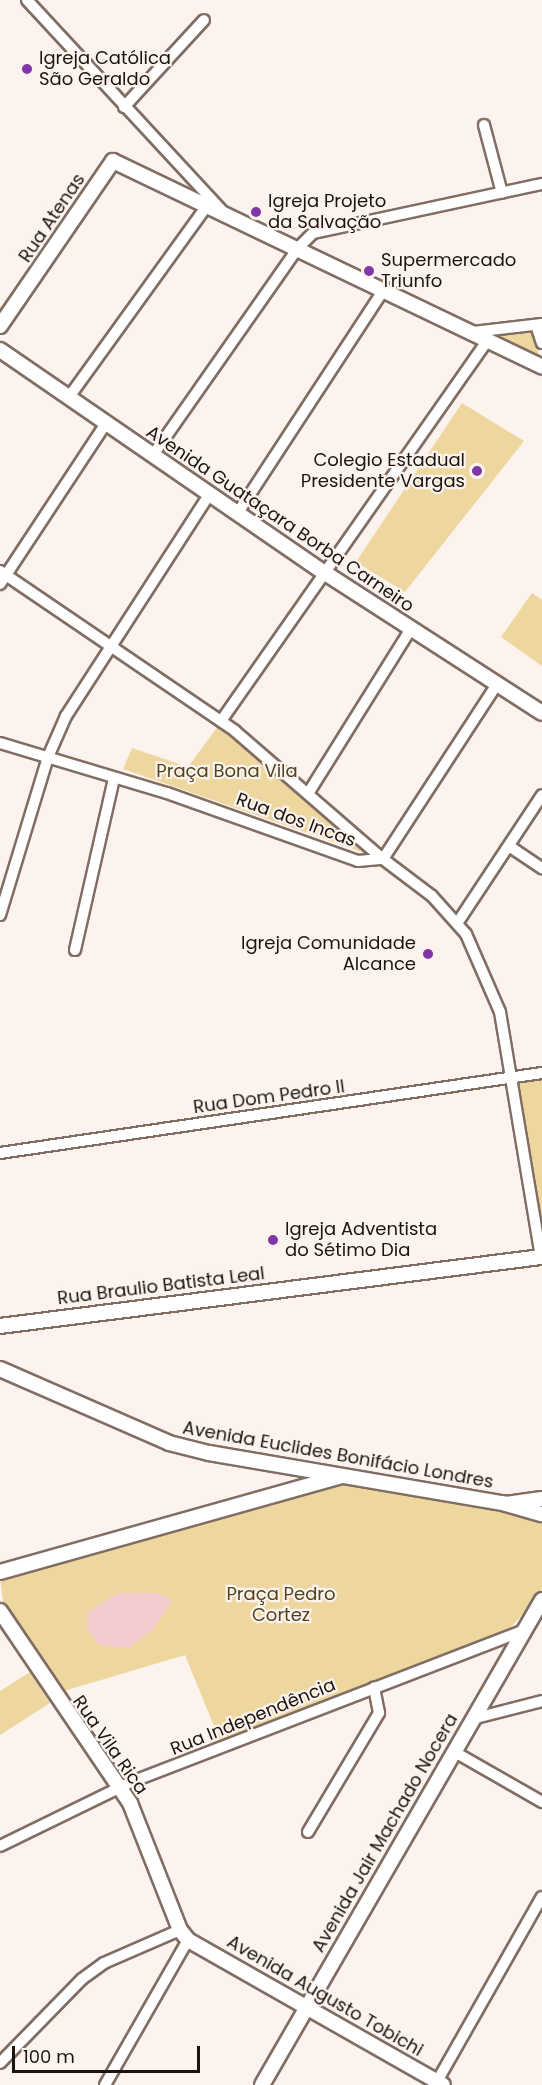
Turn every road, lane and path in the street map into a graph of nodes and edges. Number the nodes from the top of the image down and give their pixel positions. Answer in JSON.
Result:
{"nodes":[{"id":1,"x":27,"y":0,"type":"edge"},
{"id":2,"x":204,"y":20,"type":"dead end"},
{"id":3,"x":124,"y":107,"type":"junction"},
{"id":4,"x":484,"y":125,"type":"dead end"},
{"id":5,"x":542,"y":184,"type":"edge"},
{"id":6,"x":501,"y":193,"type":"junction"},
{"id":7,"x":206,"y":207,"type":"junction"},
{"id":8,"x":228,"y":217,"type":"junction"},
{"id":9,"x":298,"y":248,"type":"junction"},
{"id":10,"x":385,"y":288,"type":"junction"},
{"id":11,"x":539,"y":325,"type":"edge"},
{"id":12,"x":0,"y":326,"type":"edge"},
{"id":13,"x":473,"y":333,"type":"junction"},
{"id":14,"x":488,"y":340,"type":"junction"},
{"id":15,"x":542,"y":343,"type":"edge"},
{"id":16,"x":0,"y":350,"type":"edge"},
{"id":17,"x":542,"y":367,"type":"edge"},
{"id":18,"x":69,"y":397,"type":"junction"},
{"id":19,"x":106,"y":423,"type":"junction"},
{"id":20,"x":153,"y":455,"type":"junction"},
{"id":21,"x":210,"y":493,"type":"junction"},
{"id":22,"x":238,"y":511,"type":"junction"},
{"id":23,"x":325,"y":573,"type":"junction"},
{"id":24,"x":2,"y":576,"type":"edge"},
{"id":25,"x":411,"y":629,"type":"junction"},
{"id":26,"x":110,"y":647,"type":"junction"},
{"id":27,"x":497,"y":684,"type":"junction"},
{"id":28,"x":542,"y":713,"type":"edge"},
{"id":29,"x":221,"y":721,"type":"junction"},
{"id":30,"x":0,"y":743,"type":"edge"},
{"id":31,"x":48,"y":757,"type":"junction"},
{"id":32,"x":114,"y":779,"type":"junction"},
{"id":33,"x":309,"y":792,"type":"junction"},
{"id":34,"x":542,"y":795,"type":"edge"},
{"id":35,"x":509,"y":846,"type":"junction"},
{"id":36,"x":383,"y":859,"type":"junction"},
{"id":37,"x":542,"y":868,"type":"edge"},
{"id":38,"x":0,"y":915,"type":"edge"},
{"id":39,"x":458,"y":922,"type":"junction"},
{"id":40,"x":75,"y":950,"type":"dead end"},
{"id":41,"x":542,"y":1073,"type":"edge"},
{"id":42,"x":510,"y":1078,"type":"junction"},
{"id":43,"x":0,"y":1153,"type":"edge"},
{"id":44,"x":542,"y":1258,"type":"edge"},
{"id":45,"x":0,"y":1326,"type":"edge"},
{"id":46,"x":0,"y":1369,"type":"edge"},
{"id":47,"x":348,"y":1474,"type":"junction"},
{"id":48,"x":542,"y":1500,"type":"edge"},
{"id":49,"x":506,"y":1504,"type":"junction"},
{"id":50,"x":542,"y":1514,"type":"edge"},
{"id":51,"x":0,"y":1572,"type":"edge"},
{"id":52,"x":542,"y":1600,"type":"edge"},
{"id":53,"x":0,"y":1611,"type":"edge"},
{"id":54,"x":523,"y":1631,"type":"junction"},
{"id":55,"x":374,"y":1687,"type":"junction"},
{"id":56,"x":542,"y":1701,"type":"edge"},
{"id":57,"x":472,"y":1719,"type":"junction"},
{"id":58,"x":453,"y":1751,"type":"junction"},
{"id":59,"x":121,"y":1787,"type":"junction"},
{"id":60,"x":542,"y":1803,"type":"edge"},
{"id":61,"x":308,"y":1832,"type":"dead end"},
{"id":62,"x":0,"y":1846,"type":"edge"},
{"id":63,"x":542,"y":1897,"type":"edge"},
{"id":64,"x":184,"y":1935,"type":"junction"},
{"id":65,"x":307,"y":2006,"type":"junction"},
{"id":66,"x":0,"y":2062,"type":"edge"},
{"id":67,"x":438,"y":2084,"type":"edge"},
{"id":68,"x":105,"y":2085,"type":"edge"},
{"id":69,"x":262,"y":2085,"type":"edge"}],
"edges":[{"from":1,"to":3,"type":"street"},
{"from":2,"to":3,"type":"street"},
{"from":3,"to":8,"type":"street"},
{"from":4,"to":6,"type":"street"},
{"from":5,"to":6,"type":"street"},
{"from":6,"to":9,"type":"street"},
{"from":7,"to":8,"type":"street"},
{"from":7,"to":12,"type":"street","name":"Rua Atenas"},
{"from":7,"to":18,"type":"street"},
{"from":8,"to":9,"type":"street"},
{"from":9,"to":10,"type":"street"},
{"from":9,"to":20,"type":"street"},
{"from":10,"to":13,"type":"street"},
{"from":10,"to":22,"type":"street"},
{"from":11,"to":13,"type":"street"},
{"from":11,"to":15,"type":"street"},
{"from":13,"to":14,"type":"street"},
{"from":14,"to":17,"type":"street"},
{"from":14,"to":23,"type":"street"},
{"from":16,"to":18,"type":"street","name":"Avenida Guataçara Borba Carneiro"},
{"from":18,"to":19,"type":"street","name":"Avenida Guataçara Borba Carneiro"},
{"from":19,"to":20,"type":"street","name":"Avenida Guataçara Borba Carneiro"},
{"from":19,"to":24,"type":"street"},
{"from":20,"to":21,"type":"street","name":"Avenida Guataçara Borba Carneiro"},
{"from":21,"to":22,"type":"street","name":"Avenida Guataçara Borba Carneiro"},
{"from":21,"to":26,"type":"street"},
{"from":22,"to":23,"type":"street","name":"Avenida Guataçara Borba Carneiro"},
{"from":23,"to":25,"type":"street","name":"Avenida Guataçara Borba Carneiro"},
{"from":23,"to":29,"type":"street"},
{"from":24,"to":26,"type":"street"},
{"from":25,"to":27,"type":"street","name":"Avenida Guataçara Borba Carneiro"},
{"from":25,"to":33,"type":"street"},
{"from":26,"to":29,"type":"street"},
{"from":26,"to":31,"type":"street"},
{"from":27,"to":28,"type":"street","name":"Avenida Guataçara Borba Carneiro"},
{"from":27,"to":36,"type":"street"},
{"from":29,"to":33,"type":"street"},
{"from":30,"to":31,"type":"street","name":"Rua dos Incas"},
{"from":31,"to":32,"type":"street","name":"Rua dos Incas"},
{"from":31,"to":38,"type":"street"},
{"from":32,"to":36,"type":"street","name":"Rua dos Incas"},
{"from":32,"to":40,"type":"street"},
{"from":33,"to":36,"type":"street"},
{"from":34,"to":35,"type":"street"},
{"from":35,"to":37,"type":"street"},
{"from":35,"to":39,"type":"street"},
{"from":36,"to":39,"type":"street"},
{"from":39,"to":42,"type":"street"},
{"from":41,"to":42,"type":"street","name":"Rua Dom Pedro II"},
{"from":42,"to":43,"type":"street","name":"Rua Dom Pedro II"},
{"from":42,"to":44,"type":"street"},
{"from":44,"to":45,"type":"street","name":"Rua Braulio Batista Leal"},
{"from":46,"to":47,"type":"street","name":"Avenida Euclides Bonifácio Londres"},
{"from":47,"to":49,"type":"street","name":"Avenida Euclides Bonifácio Londres"},
{"from":47,"to":51,"type":"street"},
{"from":48,"to":49,"type":"street","name":"Avenida Euclides Bonifácio Londres"},
{"from":49,"to":50,"type":"street","name":"Avenida Euclides Bonifácio Londres"},
{"from":52,"to":54,"type":"street","name":"Avenida Jair Machado Nocera"},
{"from":53,"to":59,"type":"street","name":"Rua Vila Rica"},
{"from":54,"to":55,"type":"street","name":"Rua Independência"},
{"from":54,"to":57,"type":"street","name":"Avenida Jair Machado Nocera"},
{"from":55,"to":59,"type":"street","name":"Rua Independência"},
{"from":55,"to":61,"type":"street"},
{"from":56,"to":57,"type":"street"},
{"from":57,"to":58,"type":"street","name":"Avenida Jair Machado Nocera"},
{"from":58,"to":60,"type":"street"},
{"from":58,"to":65,"type":"street","name":"Avenida Jair Machado Nocera"},
{"from":59,"to":62,"type":"street","name":"Rua Independência"},
{"from":59,"to":64,"type":"street","name":"Rua Vila Rica"},
{"from":63,"to":67,"type":"street"},
{"from":64,"to":65,"type":"street","name":"Avenida Augusto Tobichi"},
{"from":64,"to":66,"type":"street"},
{"from":64,"to":68,"type":"street"},
{"from":65,"to":67,"type":"street","name":"Avenida Augusto Tobichi"},
{"from":65,"to":69,"type":"street","name":"Avenida Jair Machado Nocera"}]}
